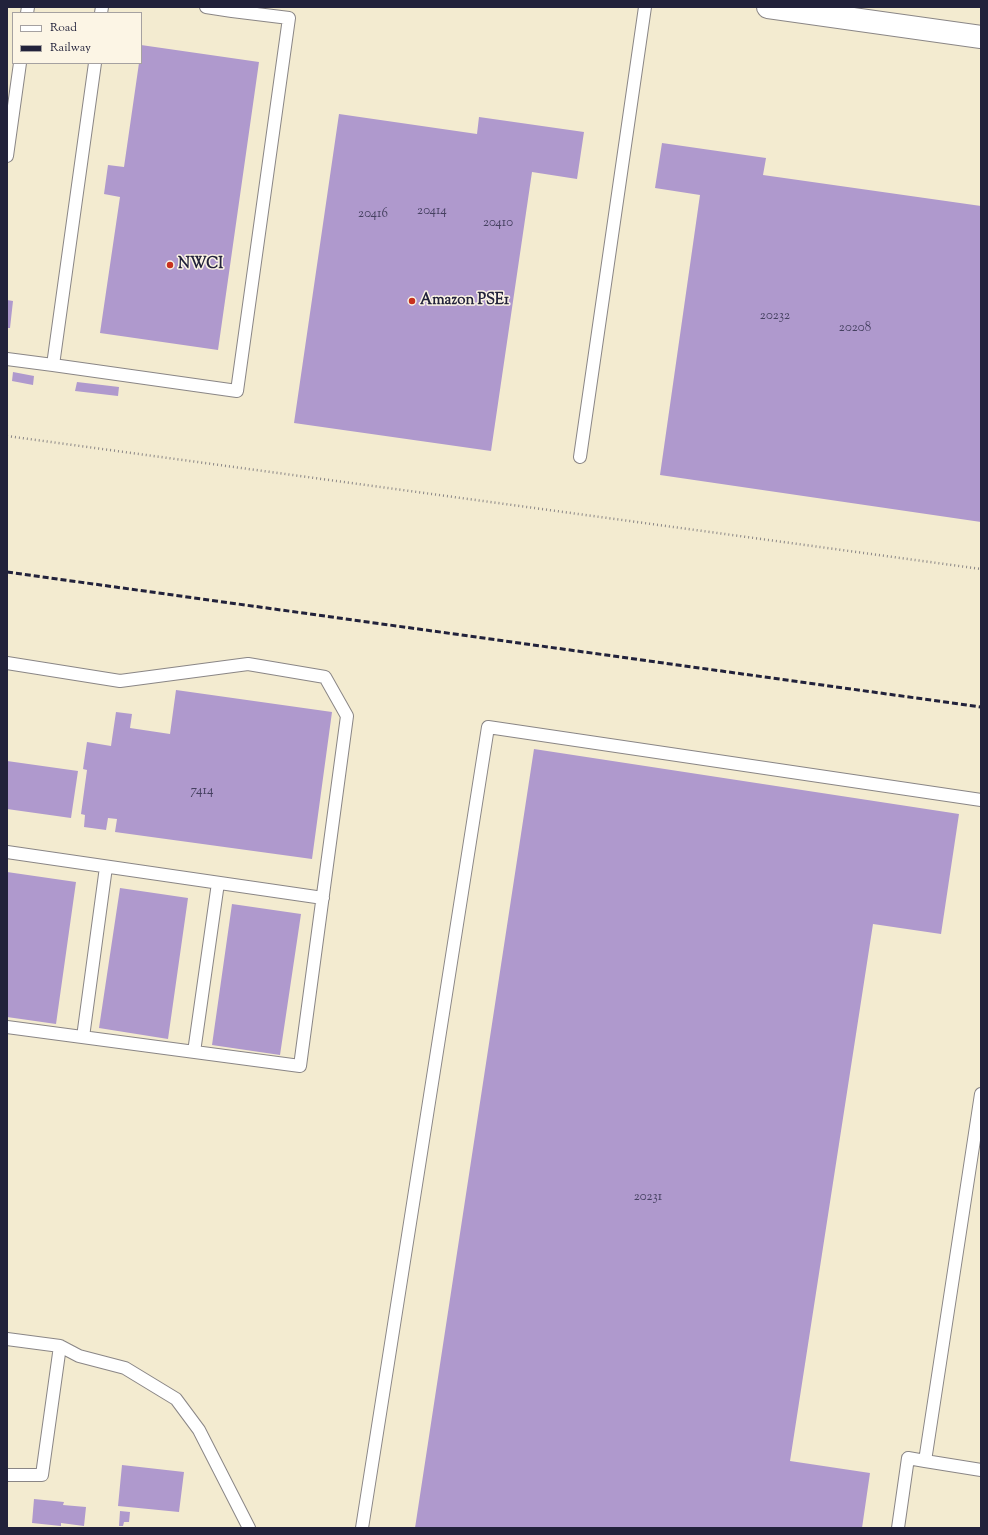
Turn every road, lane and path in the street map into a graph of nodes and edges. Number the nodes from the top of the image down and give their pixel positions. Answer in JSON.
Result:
{"nodes":[{"id":1,"x":206,"y":7,"type":"edge"},
{"id":2,"x":645,"y":7,"type":"edge"},
{"id":3,"x":768,"y":7,"type":"edge"},
{"id":4,"x":232,"y":9,"type":"edge"},
{"id":5,"x":841,"y":12,"type":"edge"},
{"id":6,"x":981,"y":37,"type":"edge"},
{"id":7,"x":20,"y":64,"type":"edge"},
{"id":8,"x":95,"y":64,"type":"edge"},
{"id":9,"x":7,"y":156,"type":"edge"},
{"id":10,"x":7,"y":359,"type":"edge"},
{"id":11,"x":53,"y":365,"type":"junction"},
{"id":12,"x":7,"y":436,"type":"edge"},
{"id":13,"x":580,"y":457,"type":"dead end"},
{"id":14,"x":981,"y":569,"type":"edge"},
{"id":15,"x":7,"y":662,"type":"edge"},
{"id":16,"x":981,"y":800,"type":"edge"},
{"id":17,"x":7,"y":852,"type":"edge"},
{"id":18,"x":106,"y":867,"type":"junction"},
{"id":19,"x":218,"y":883,"type":"junction"},
{"id":20,"x":323,"y":898,"type":"junction"},
{"id":21,"x":7,"y":1027,"type":"edge"},
{"id":22,"x":83,"y":1037,"type":"junction"},
{"id":23,"x":194,"y":1052,"type":"junction"},
{"id":24,"x":981,"y":1094,"type":"edge"},
{"id":25,"x":7,"y":1339,"type":"edge"},
{"id":26,"x":60,"y":1346,"type":"junction"},
{"id":27,"x":925,"y":1461,"type":"junction"},
{"id":28,"x":981,"y":1470,"type":"edge"},
{"id":29,"x":7,"y":1475,"type":"edge"},
{"id":30,"x":249,"y":1528,"type":"edge"},
{"id":31,"x":362,"y":1528,"type":"edge"},
{"id":32,"x":898,"y":1528,"type":"edge"}],
"edges":[{"from":1,"to":4,"type":"lane"},
{"from":2,"to":13,"type":"lane"},
{"from":3,"to":5,"type":"street"},
{"from":4,"to":11,"type":"lane"},
{"from":5,"to":6,"type":"street"},
{"from":7,"to":9,"type":"lane"},
{"from":8,"to":11,"type":"lane"},
{"from":10,"to":11,"type":"lane"},
{"from":12,"to":14,"type":"path"},
{"from":15,"to":20,"type":"lane"},
{"from":16,"to":31,"type":"lane"},
{"from":17,"to":18,"type":"lane"},
{"from":18,"to":19,"type":"lane"},
{"from":18,"to":22,"type":"lane"},
{"from":19,"to":20,"type":"lane"},
{"from":19,"to":23,"type":"lane"},
{"from":20,"to":23,"type":"lane"},
{"from":21,"to":22,"type":"lane"},
{"from":22,"to":23,"type":"lane"},
{"from":24,"to":27,"type":"lane"},
{"from":25,"to":26,"type":"lane"},
{"from":26,"to":29,"type":"lane"},
{"from":26,"to":30,"type":"lane"},
{"from":27,"to":28,"type":"lane"},
{"from":27,"to":32,"type":"lane"}]}
